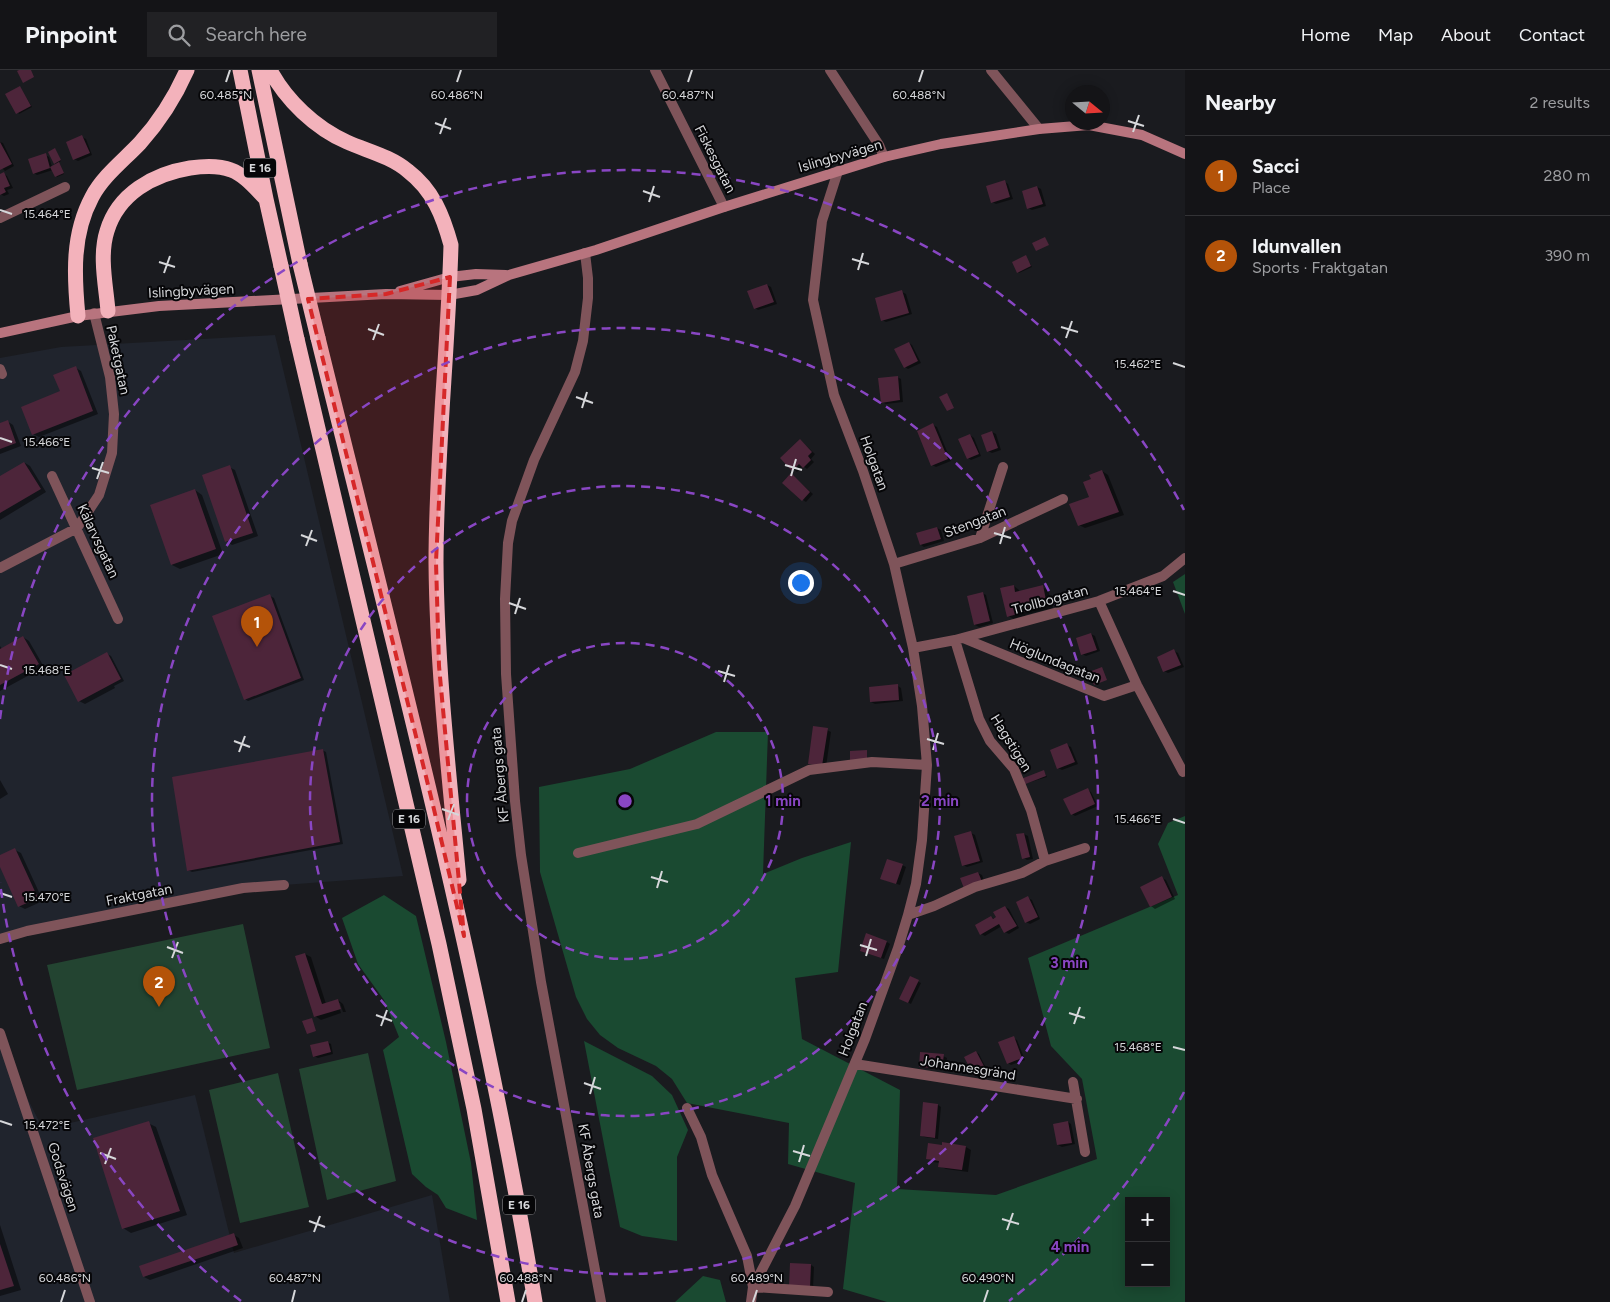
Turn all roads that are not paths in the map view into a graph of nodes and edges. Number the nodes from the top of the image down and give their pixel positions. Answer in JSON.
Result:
{"nodes":[{"id":1,"x":187,"y":70,"type":"edge"},
{"id":2,"x":240,"y":70,"type":"edge"},
{"id":3,"x":259,"y":70,"type":"edge"},
{"id":4,"x":270,"y":70,"type":"edge"},
{"id":5,"x":655,"y":70,"type":"edge"},
{"id":6,"x":830,"y":70,"type":"edge"},
{"id":7,"x":991,"y":70,"type":"edge"},
{"id":8,"x":1039,"y":129,"type":"junction"},
{"id":9,"x":1185,"y":154,"type":"edge"},
{"id":10,"x":884,"y":157,"type":"junction"},
{"id":11,"x":838,"y":171,"type":"junction"},
{"id":12,"x":66,"y":187,"type":"dead end"},
{"id":13,"x":266,"y":200,"type":"junction"},
{"id":14,"x":724,"y":207,"type":"junction"},
{"id":15,"x":0,"y":218,"type":"edge"},
{"id":16,"x":585,"y":253,"type":"junction"},
{"id":17,"x":509,"y":275,"type":"junction"},
{"id":18,"x":450,"y":278,"type":"junction"},
{"id":19,"x":386,"y":294,"type":"junction"},
{"id":20,"x":449,"y":295,"type":"junction"},
{"id":21,"x":101,"y":312,"type":"junction"},
{"id":22,"x":78,"y":316,"type":"junction"},
{"id":23,"x":0,"y":333,"type":"edge"},
{"id":24,"x":1003,"y":468,"type":"dead end"},
{"id":25,"x":52,"y":476,"type":"dead end"},
{"id":26,"x":1063,"y":499,"type":"dead end"},
{"id":27,"x":77,"y":528,"type":"junction"},
{"id":28,"x":980,"y":538,"type":"junction"},
{"id":29,"x":1185,"y":558,"type":"edge"},
{"id":30,"x":894,"y":564,"type":"junction"},
{"id":31,"x":0,"y":568,"type":"edge"},
{"id":32,"x":1099,"y":601,"type":"junction"},
{"id":33,"x":118,"y":619,"type":"dead end"},
{"id":34,"x":959,"y":639,"type":"junction"},
{"id":35,"x":914,"y":648,"type":"junction"},
{"id":36,"x":1137,"y":685,"type":"junction"},
{"id":37,"x":927,"y":765,"type":"junction"},
{"id":38,"x":1183,"y":772,"type":"dead end"},
{"id":39,"x":1085,"y":848,"type":"dead end"},
{"id":40,"x":578,"y":852,"type":"dead end"},
{"id":41,"x":1045,"y":861,"type":"junction"},
{"id":42,"x":284,"y":885,"type":"dead end"},
{"id":43,"x":908,"y":915,"type":"junction"},
{"id":44,"x":464,"y":936,"type":"junction"},
{"id":45,"x":0,"y":939,"type":"edge"},
{"id":46,"x":0,"y":1033,"type":"edge"},
{"id":47,"x":855,"y":1064,"type":"junction"},
{"id":48,"x":1073,"y":1082,"type":"dead end"},
{"id":49,"x":1077,"y":1100,"type":"junction"},
{"id":50,"x":687,"y":1108,"type":"dead end"},
{"id":51,"x":1085,"y":1152,"type":"dead end"},
{"id":52,"x":753,"y":1287,"type":"junction"},
{"id":53,"x":828,"y":1292,"type":"dead end"},
{"id":54,"x":90,"y":1302,"type":"edge"},
{"id":55,"x":508,"y":1302,"type":"edge"},
{"id":56,"x":535,"y":1302,"type":"edge"},
{"id":57,"x":601,"y":1302,"type":"edge"},
{"id":58,"x":751,"y":1302,"type":"edge"}],
"edges":[{"from":1,"to":22,"type":"highway"},
{"from":2,"to":13,"type":"highway","number":"E 16"},
{"from":3,"to":44,"type":"highway","number":"E 16","bridge":true},
{"from":4,"to":18,"type":"highway"},
{"from":5,"to":14,"type":"street","name":"Fiskesgatan"},
{"from":6,"to":10,"type":"street"},
{"from":7,"to":8,"type":"street"},
{"from":8,"to":9,"type":"street","name":"Islingbyvägen"},
{"from":8,"to":10,"type":"street","name":"Islingbyvägen"},
{"from":10,"to":11,"type":"street","name":"Islingbyvägen"},
{"from":11,"to":14,"type":"street","name":"Islingbyvägen"},
{"from":11,"to":30,"type":"street","name":"Holgatan"},
{"from":12,"to":15,"type":"street"},
{"from":13,"to":21,"type":"highway"},
{"from":13,"to":55,"type":"highway","number":"E 16","bridge":true},
{"from":14,"to":16,"type":"street","name":"Islingbyvägen"},
{"from":16,"to":17,"type":"street","name":"Islingbyvägen"},
{"from":16,"to":57,"type":"street","name":"KF Åbergs gata"},
{"from":17,"to":18,"type":"street","name":"Islingbyvägen"},
{"from":17,"to":20,"type":"street","name":"Islingbyvägen"},
{"from":18,"to":19,"type":"street","name":"Islingbyvägen"},
{"from":18,"to":20,"type":"highway"},
{"from":19,"to":20,"type":"street","name":"Islingbyvägen"},
{"from":19,"to":21,"type":"street","name":"Islingbyvägen"},
{"from":20,"to":44,"type":"highway"},
{"from":21,"to":22,"type":"street","name":"Islingbyvägen"},
{"from":21,"to":27,"type":"street","name":"Paketgatan"},
{"from":22,"to":23,"type":"street","name":"Islingbyvägen"},
{"from":24,"to":28,"type":"street"},
{"from":25,"to":27,"type":"street","name":"Kälarvsgatan"},
{"from":26,"to":28,"type":"street","name":"Stengatan"},
{"from":27,"to":31,"type":"street","name":"Paketgatan"},
{"from":27,"to":33,"type":"street","name":"Kälarvsgatan"},
{"from":28,"to":30,"type":"street","name":"Stengatan"},
{"from":29,"to":32,"type":"street","name":"Trollbogatan"},
{"from":30,"to":35,"type":"street","name":"Holgatan"},
{"from":32,"to":34,"type":"street","name":"Trollbogatan"},
{"from":32,"to":36,"type":"street"},
{"from":34,"to":35,"type":"street","name":"Trollbogatan"},
{"from":34,"to":36,"type":"street","name":"Höglundagatan"},
{"from":34,"to":41,"type":"street","name":"Hagstigen"},
{"from":35,"to":37,"type":"street","name":"Holgatan"},
{"from":36,"to":38,"type":"street"},
{"from":37,"to":40,"type":"street"},
{"from":37,"to":43,"type":"street","name":"Holgatan"},
{"from":39,"to":41,"type":"street"},
{"from":41,"to":43,"type":"street"},
{"from":42,"to":45,"type":"street","name":"Fraktgatan"},
{"from":43,"to":47,"type":"street","name":"Holgatan"},
{"from":44,"to":56,"type":"highway","number":"E 16"},
{"from":46,"to":54,"type":"street","name":"Godsvägen"},
{"from":47,"to":49,"type":"street","name":"Johannesgränd"},
{"from":47,"to":52,"type":"street","name":"Holgatan"},
{"from":48,"to":49,"type":"street"},
{"from":49,"to":51,"type":"street"},
{"from":50,"to":52,"type":"street","name":"Holgatan"},
{"from":52,"to":53,"type":"street"},
{"from":52,"to":58,"type":"street","name":"Holgatan"}]}
